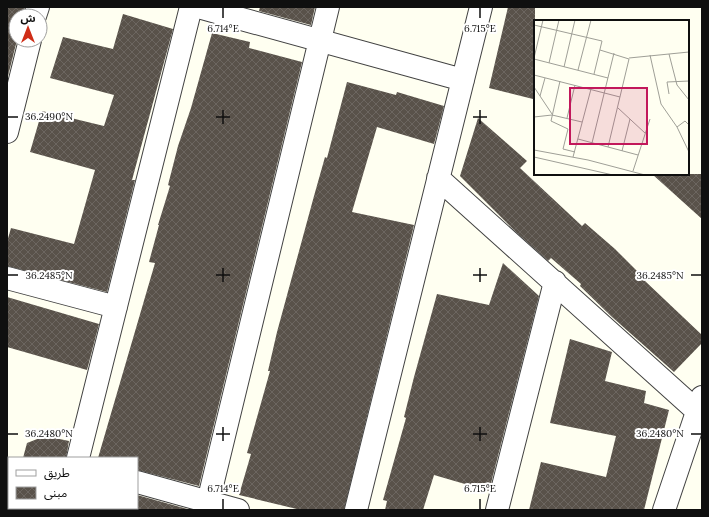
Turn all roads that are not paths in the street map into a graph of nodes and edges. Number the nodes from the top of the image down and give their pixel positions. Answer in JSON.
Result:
{"nodes":[{"id":1,"x":191,"y":7,"type":"edge"},
{"id":2,"x":198,"y":7,"type":"edge"},
{"id":3,"x":328,"y":7,"type":"edge"},
{"id":4,"x":481,"y":7,"type":"edge"},
{"id":5,"x":320,"y":41,"type":"junction"},
{"id":6,"x":28,"y":48,"type":"edge"},
{"id":7,"x":463,"y":80,"type":"junction"},
{"id":8,"x":7,"y":132,"type":"edge"},
{"id":9,"x":438,"y":178,"type":"junction"},
{"id":10,"x":7,"y":278,"type":"edge"},
{"id":11,"x":555,"y":282,"type":"junction"},
{"id":12,"x":116,"y":308,"type":"junction"},
{"id":13,"x":700,"y":404,"type":"edge"},
{"id":14,"x":78,"y":457,"type":"edge"},
{"id":15,"x":138,"y":482,"type":"edge"},
{"id":16,"x":208,"y":502,"type":"junction"},
{"id":17,"x":238,"y":510,"type":"edge"},
{"id":18,"x":356,"y":510,"type":"edge"},
{"id":19,"x":497,"y":510,"type":"edge"},
{"id":20,"x":664,"y":510,"type":"edge"}],
"edges":[{"from":1,"to":12,"type":"street"},
{"from":2,"to":5,"type":"street"},
{"from":3,"to":5,"type":"street"},
{"from":4,"to":7,"type":"street"},
{"from":5,"to":7,"type":"street"},
{"from":5,"to":16,"type":"street"},
{"from":6,"to":8,"type":"street"},
{"from":7,"to":9,"type":"street"},
{"from":9,"to":11,"type":"street"},
{"from":9,"to":18,"type":"street"},
{"from":10,"to":12,"type":"street"},
{"from":11,"to":13,"type":"street"},
{"from":11,"to":19,"type":"street"},
{"from":12,"to":14,"type":"street"},
{"from":13,"to":20,"type":"street"},
{"from":15,"to":16,"type":"street"},
{"from":16,"to":17,"type":"street"}]}
